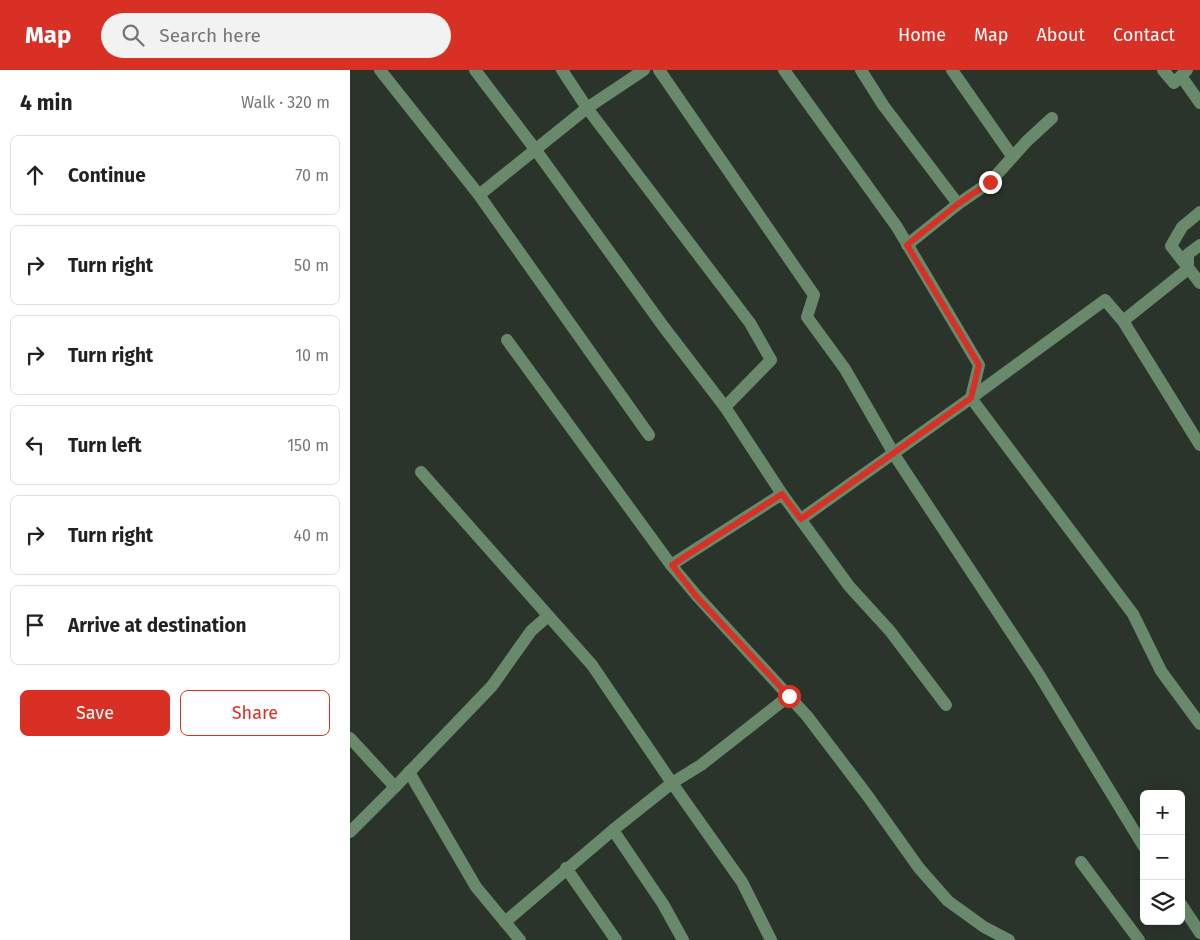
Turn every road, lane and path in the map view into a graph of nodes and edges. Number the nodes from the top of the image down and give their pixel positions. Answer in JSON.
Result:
{"nodes":[{"id":1,"x":380,"y":70,"type":"edge"},
{"id":2,"x":475,"y":70,"type":"edge"},
{"id":3,"x":562,"y":70,"type":"edge"},
{"id":4,"x":644,"y":70,"type":"edge"},
{"id":5,"x":659,"y":70,"type":"edge"},
{"id":6,"x":784,"y":70,"type":"edge"},
{"id":7,"x":861,"y":70,"type":"edge"},
{"id":8,"x":952,"y":70,"type":"edge"},
{"id":9,"x":1163,"y":70,"type":"edge"},
{"id":10,"x":1184,"y":73,"type":"edge"},
{"id":11,"x":1200,"y":103,"type":"edge"},
{"id":12,"x":587,"y":108,"type":"junction"},
{"id":13,"x":1052,"y":118,"type":"dead end"},
{"id":14,"x":535,"y":149,"type":"junction"},
{"id":15,"x":1012,"y":156,"type":"junction"},
{"id":16,"x":479,"y":195,"type":"junction"},
{"id":17,"x":958,"y":204,"type":"junction"},
{"id":18,"x":1200,"y":212,"type":"edge"},
{"id":19,"x":907,"y":245,"type":"junction"},
{"id":20,"x":1200,"y":245,"type":"edge"},
{"id":21,"x":1188,"y":269,"type":"junction"},
{"id":22,"x":1200,"y":283,"type":"edge"},
{"id":23,"x":1123,"y":321,"type":"junction"},
{"id":24,"x":507,"y":340,"type":"dead end"},
{"id":25,"x":971,"y":398,"type":"junction"},
{"id":26,"x":725,"y":407,"type":"junction"},
{"id":27,"x":649,"y":435,"type":"dead end"},
{"id":28,"x":1200,"y":445,"type":"edge"},
{"id":29,"x":892,"y":452,"type":"junction"},
{"id":30,"x":420,"y":472,"type":"dead end"},
{"id":31,"x":782,"y":494,"type":"junction"},
{"id":32,"x":801,"y":519,"type":"junction"},
{"id":33,"x":672,"y":565,"type":"junction"},
{"id":34,"x":548,"y":616,"type":"junction"},
{"id":35,"x":789,"y":696,"type":"junction"},
{"id":36,"x":946,"y":705,"type":"dead end"},
{"id":37,"x":1200,"y":724,"type":"edge"},
{"id":38,"x":350,"y":738,"type":"edge"},
{"id":39,"x":409,"y":772,"type":"junction"},
{"id":40,"x":672,"y":783,"type":"junction"},
{"id":41,"x":395,"y":787,"type":"junction"},
{"id":42,"x":612,"y":830,"type":"junction"},
{"id":43,"x":350,"y":832,"type":"edge"},
{"id":44,"x":1140,"y":840,"type":"edge"},
{"id":45,"x":1081,"y":862,"type":"dead end"},
{"id":46,"x":566,"y":868,"type":"junction"},
{"id":47,"x":1185,"y":910,"type":"edge"},
{"id":48,"x":505,"y":922,"type":"junction"},
{"id":49,"x":1200,"y":933,"type":"edge"},
{"id":50,"x":766,"y":938,"type":"edge"},
{"id":51,"x":520,"y":940,"type":"edge"},
{"id":52,"x":616,"y":940,"type":"edge"},
{"id":53,"x":683,"y":940,"type":"edge"},
{"id":54,"x":1009,"y":940,"type":"edge"},
{"id":55,"x":1139,"y":940,"type":"edge"}],
"edges":[{"from":1,"to":16,"type":"street"},
{"from":2,"to":14,"type":"street"},
{"from":3,"to":12,"type":"street"},
{"from":4,"to":12,"type":"street"},
{"from":5,"to":29,"type":"street"},
{"from":6,"to":19,"type":"street"},
{"from":7,"to":17,"type":"street"},
{"from":8,"to":15,"type":"street"},
{"from":9,"to":10,"type":"street"},
{"from":10,"to":11,"type":"street"},
{"from":12,"to":14,"type":"street"},
{"from":12,"to":26,"type":"street"},
{"from":13,"to":15,"type":"street"},
{"from":14,"to":16,"type":"street"},
{"from":14,"to":26,"type":"street"},
{"from":15,"to":17,"type":"street"},
{"from":16,"to":27,"type":"street"},
{"from":17,"to":19,"type":"street"},
{"from":18,"to":21,"type":"street"},
{"from":19,"to":25,"type":"street"},
{"from":20,"to":21,"type":"street"},
{"from":21,"to":22,"type":"street"},
{"from":21,"to":23,"type":"street"},
{"from":23,"to":25,"type":"street"},
{"from":23,"to":28,"type":"street"},
{"from":24,"to":33,"type":"street"},
{"from":25,"to":29,"type":"street"},
{"from":25,"to":37,"type":"street"},
{"from":26,"to":31,"type":"street"},
{"from":29,"to":32,"type":"street"},
{"from":29,"to":44,"type":"street"},
{"from":30,"to":34,"type":"street"},
{"from":31,"to":32,"type":"street"},
{"from":31,"to":33,"type":"street"},
{"from":32,"to":36,"type":"street"},
{"from":33,"to":35,"type":"street"},
{"from":34,"to":39,"type":"street"},
{"from":34,"to":40,"type":"street"},
{"from":35,"to":40,"type":"street"},
{"from":35,"to":54,"type":"street"},
{"from":38,"to":41,"type":"street"},
{"from":39,"to":41,"type":"street"},
{"from":39,"to":48,"type":"street"},
{"from":40,"to":42,"type":"street"},
{"from":40,"to":50,"type":"street"},
{"from":41,"to":43,"type":"street"},
{"from":42,"to":46,"type":"street"},
{"from":42,"to":53,"type":"street"},
{"from":45,"to":55,"type":"street"},
{"from":46,"to":48,"type":"street"},
{"from":46,"to":52,"type":"street"},
{"from":47,"to":49,"type":"street"},
{"from":48,"to":51,"type":"street"}]}
